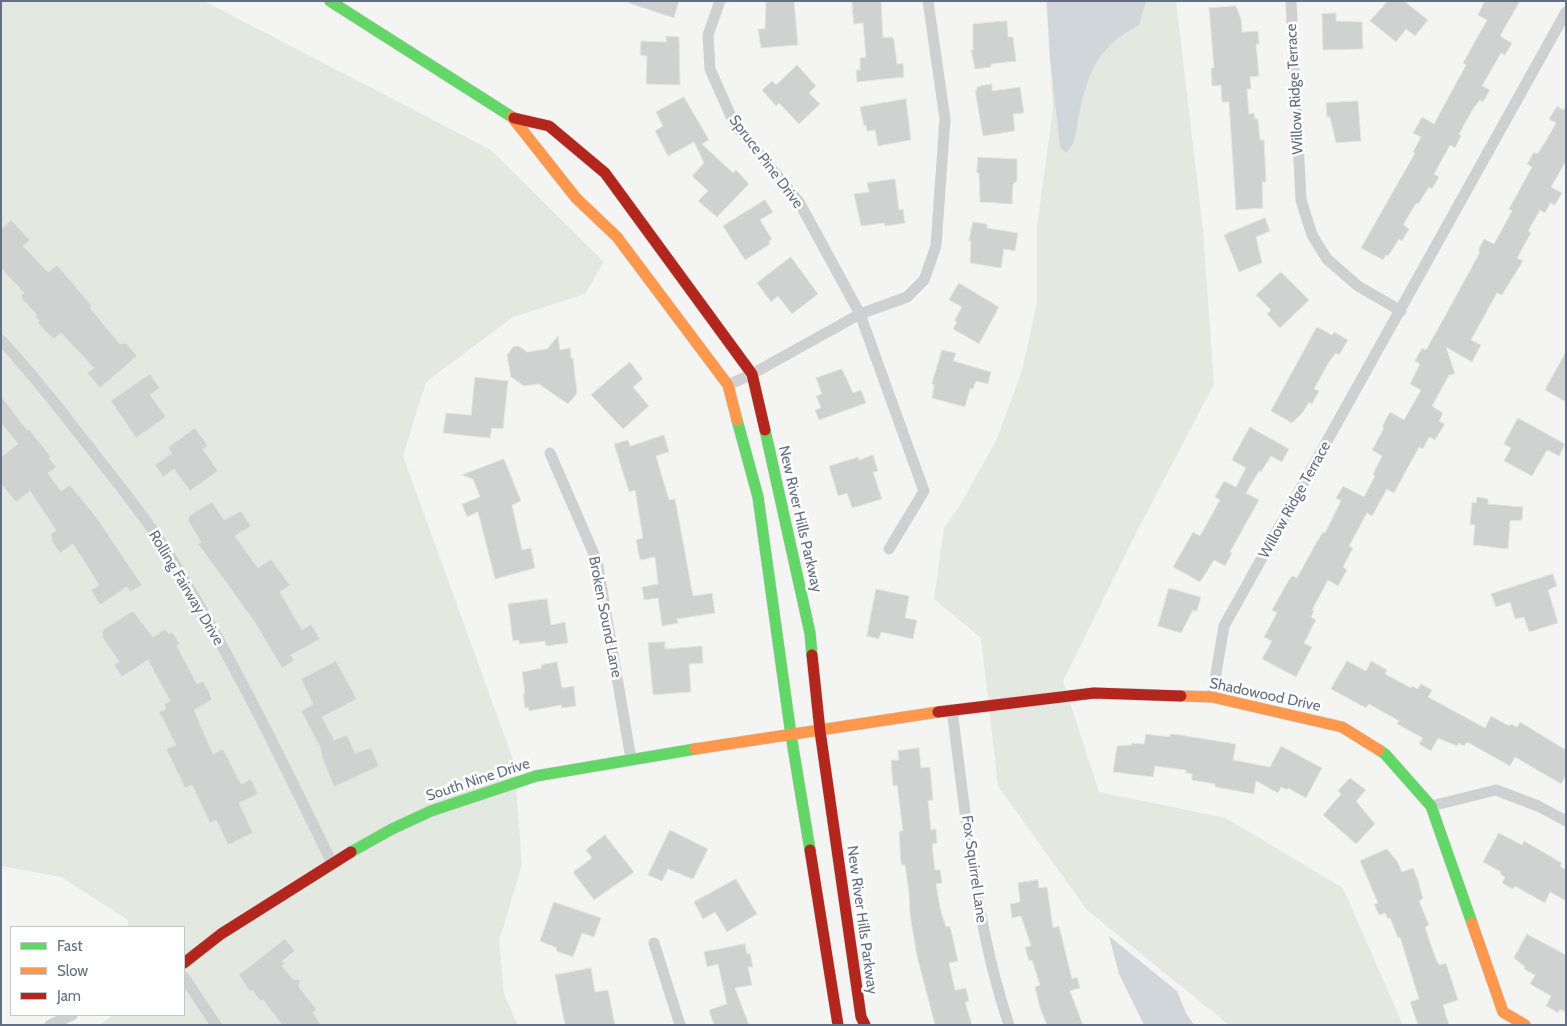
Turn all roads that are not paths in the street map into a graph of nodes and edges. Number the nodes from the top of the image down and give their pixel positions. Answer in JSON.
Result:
{"nodes":[{"id":1,"x":330,"y":1,"type":"edge"},
{"id":2,"x":720,"y":1,"type":"edge"},
{"id":3,"x":928,"y":1,"type":"edge"},
{"id":4,"x":1291,"y":1,"type":"edge"},
{"id":5,"x":1566,"y":12,"type":"edge"},
{"id":6,"x":514,"y":118,"type":"junction"},
{"id":7,"x":1401,"y":311,"type":"junction"},
{"id":8,"x":860,"y":314,"type":"junction"},
{"id":9,"x":1,"y":340,"type":"edge"},
{"id":10,"x":752,"y":374,"type":"junction"},
{"id":11,"x":728,"y":385,"type":"junction"},
{"id":12,"x":550,"y":453,"type":"dead end"},
{"id":13,"x":890,"y":549,"type":"dead end"},
{"id":14,"x":1212,"y":697,"type":"junction"},
{"id":15,"x":952,"y":710,"type":"junction"},
{"id":16,"x":820,"y":731,"type":"junction"},
{"id":17,"x":791,"y":735,"type":"junction"},
{"id":18,"x":631,"y":758,"type":"junction"},
{"id":19,"x":1431,"y":806,"type":"junction"},
{"id":20,"x":1566,"y":821,"type":"edge"},
{"id":21,"x":332,"y":862,"type":"junction"},
{"id":22,"x":654,"y":943,"type":"dead end"},
{"id":23,"x":185,"y":961,"type":"edge"},
{"id":24,"x":185,"y":978,"type":"edge"},
{"id":25,"x":70,"y":1016,"type":"edge"},
{"id":26,"x":50,"y":1025,"type":"edge"},
{"id":27,"x":216,"y":1025,"type":"edge"},
{"id":28,"x":680,"y":1025,"type":"edge"},
{"id":29,"x":838,"y":1025,"type":"edge"},
{"id":30,"x":865,"y":1025,"type":"edge"},
{"id":31,"x":1009,"y":1025,"type":"edge"},
{"id":32,"x":1525,"y":1025,"type":"edge"}],
"edges":[{"from":1,"to":6,"type":"street","name":"New River Hills Parkway"},
{"from":2,"to":8,"type":"street","name":"Spruce Pine Drive"},
{"from":3,"to":8,"type":"street"},
{"from":4,"to":7,"type":"street","name":"Willow Ridge Terrace"},
{"from":5,"to":7,"type":"street","name":"Willow Ridge Terrace"},
{"from":6,"to":10,"type":"street","name":"New River Hills Parkway"},
{"from":6,"to":11,"type":"street","name":"New River Hills Parkway"},
{"from":7,"to":14,"type":"street","name":"Willow Ridge Terrace"},
{"from":8,"to":10,"type":"street"},
{"from":8,"to":13,"type":"street","name":"Spruce Pine Drive"},
{"from":9,"to":21,"type":"street","name":"Rolling Fairway Drive"},
{"from":10,"to":11,"type":"street"},
{"from":10,"to":16,"type":"street","name":"New River Hills Parkway"},
{"from":11,"to":17,"type":"street","name":"New River Hills Parkway"},
{"from":12,"to":18,"type":"street","name":"Broken Sound Lane"},
{"from":14,"to":15,"type":"street","name":"Shadowood Drive"},
{"from":14,"to":19,"type":"street","name":"Shadowood Drive"},
{"from":15,"to":16,"type":"street","name":"Shadowood Drive"},
{"from":15,"to":31,"type":"street","name":"Fox Squirrel Lane"},
{"from":16,"to":17,"type":"street","name":"South Nine Drive"},
{"from":16,"to":30,"type":"street","name":"New River Hills Parkway"},
{"from":17,"to":18,"type":"street","name":"South Nine Drive"},
{"from":17,"to":29,"type":"street","name":"New River Hills Parkway"},
{"from":18,"to":21,"type":"street","name":"South Nine Drive"},
{"from":19,"to":20,"type":"street"},
{"from":19,"to":32,"type":"street","name":"Shadowood Drive"},
{"from":21,"to":23,"type":"street","name":"South Nine Drive"},
{"from":22,"to":28,"type":"street"},
{"from":24,"to":27,"type":"street"},
{"from":25,"to":26,"type":"street"}]}
